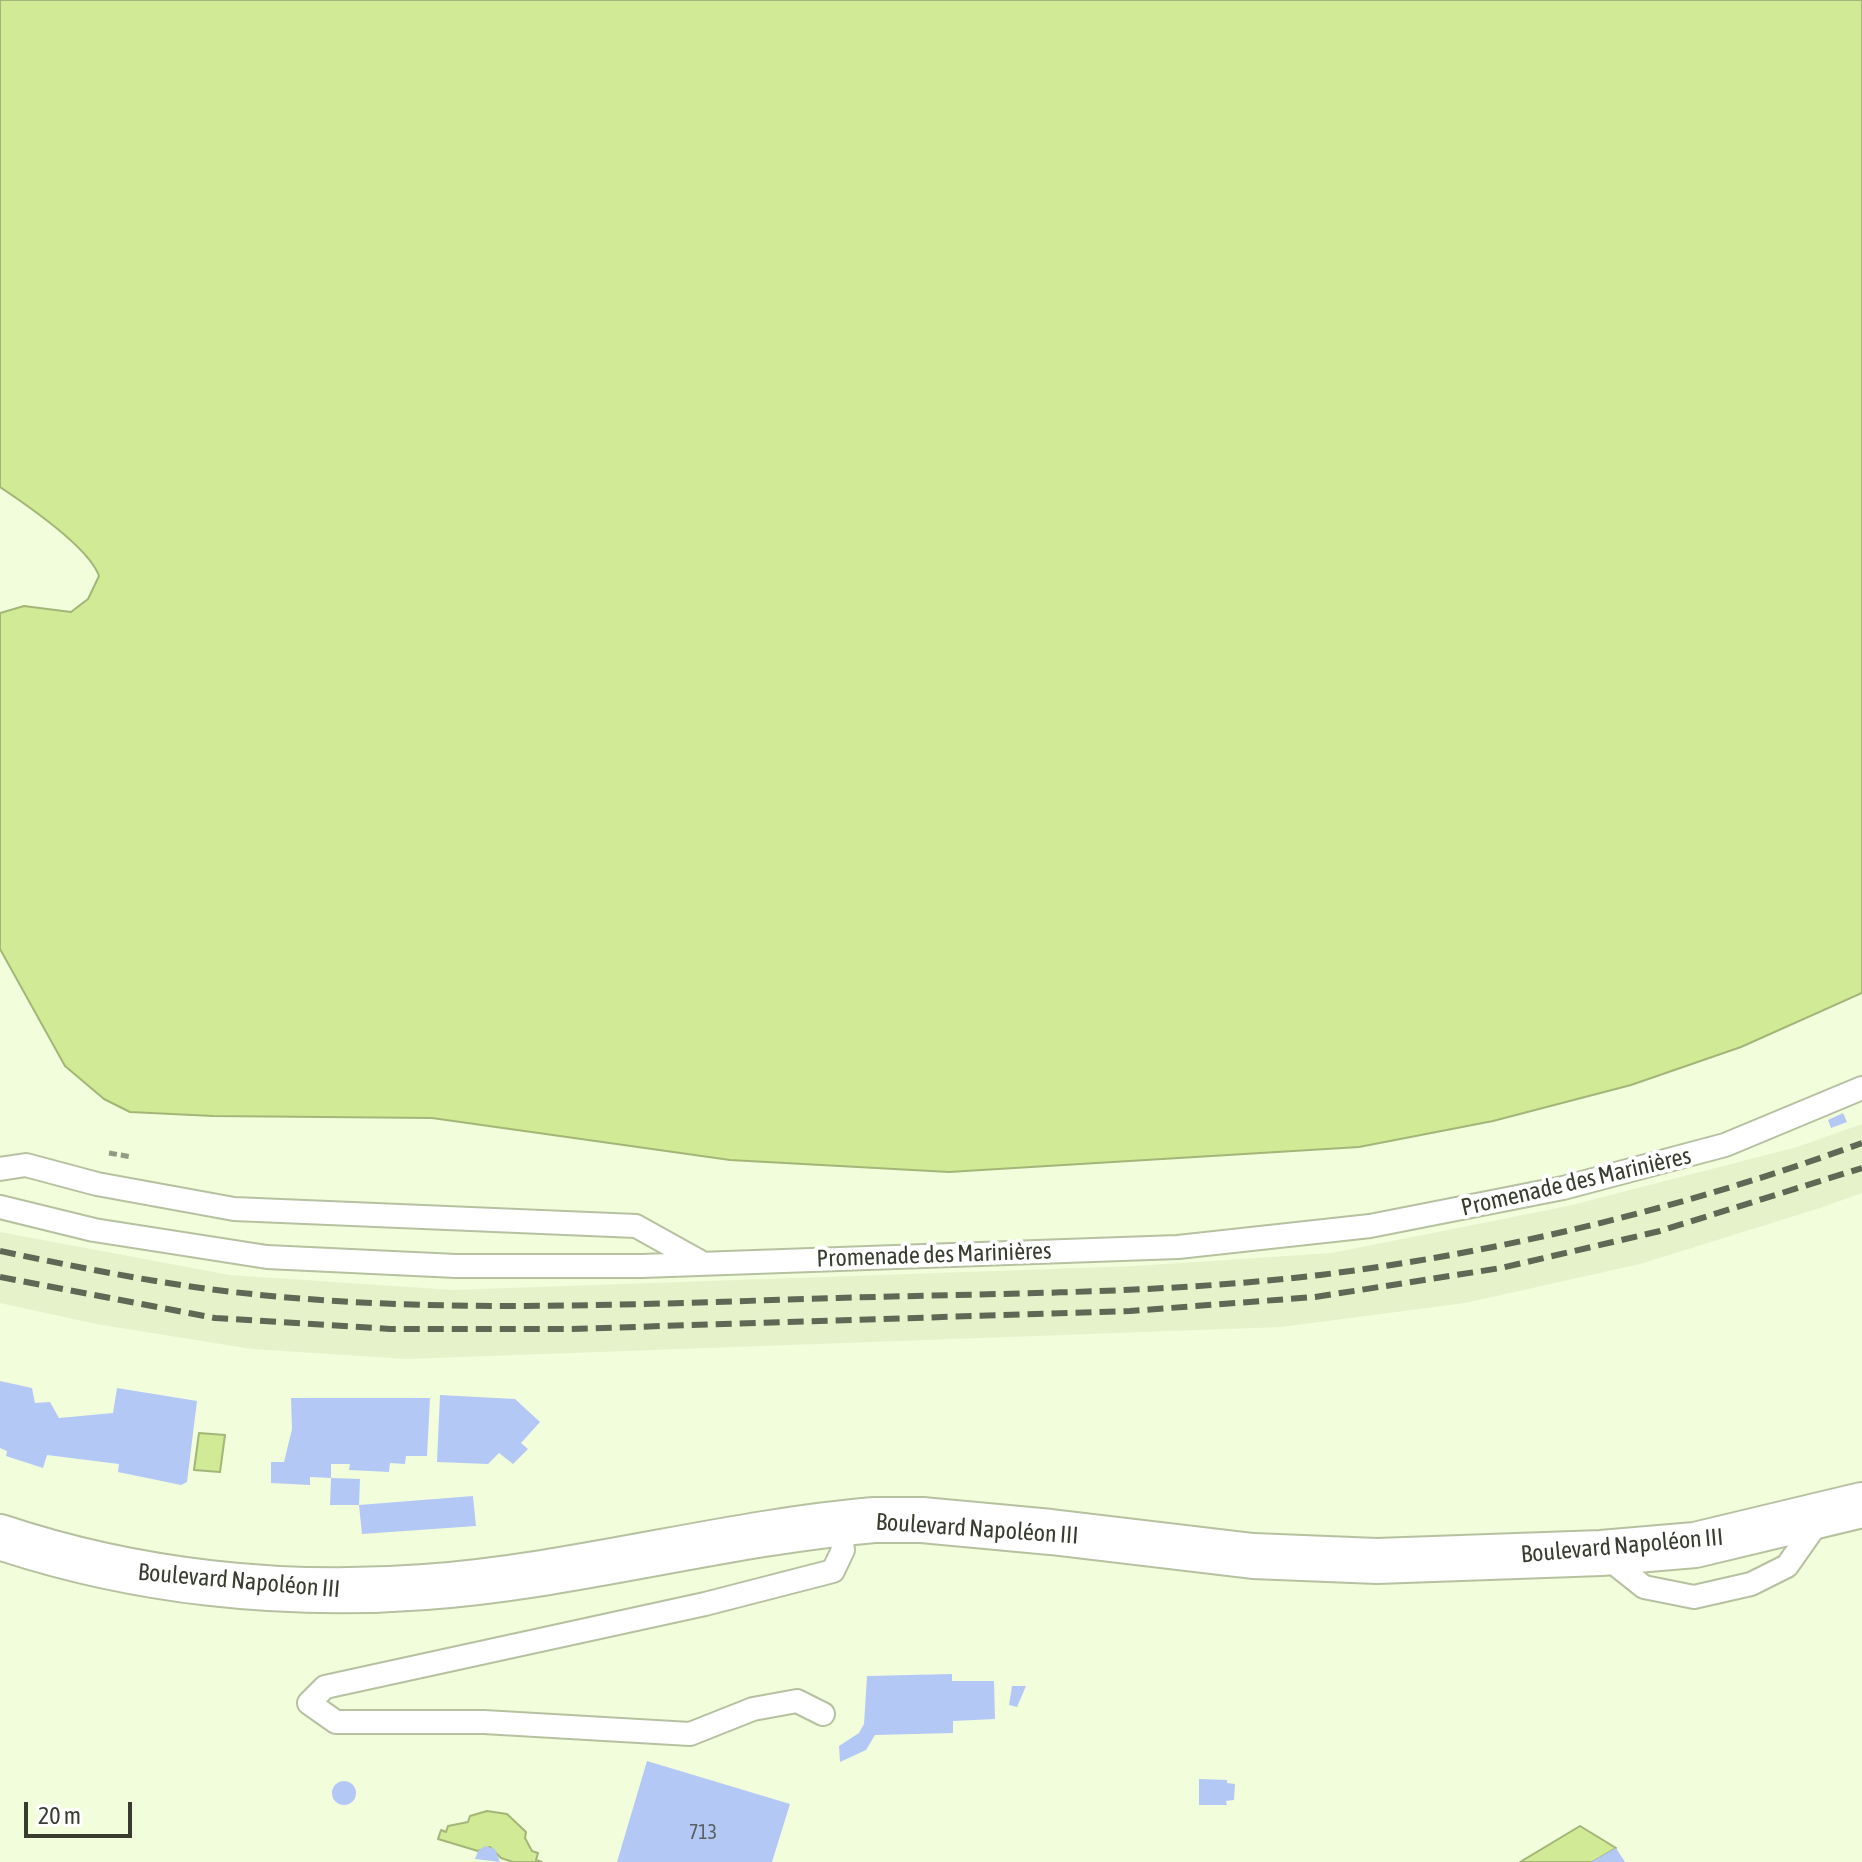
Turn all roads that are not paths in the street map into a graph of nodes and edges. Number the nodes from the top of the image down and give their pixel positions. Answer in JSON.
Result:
{"nodes":[{"id":1,"x":1862,"y":1088,"type":"edge"},
{"id":2,"x":0,"y":1169,"type":"edge"},
{"id":3,"x":0,"y":1207,"type":"edge"},
{"id":4,"x":704,"y":1263,"type":"junction"},
{"id":5,"x":1843,"y":1510,"type":"edge"},
{"id":6,"x":839,"y":1523,"type":"junction"},
{"id":7,"x":0,"y":1537,"type":"edge"},
{"id":8,"x":823,"y":1714,"type":"dead end"}],
"edges":[{"from":1,"to":4,"type":"lane","name":"Promenade des Marinières"},
{"from":2,"to":4,"type":"lane"},
{"from":3,"to":4,"type":"lane","name":"Promenade des Marinières"},
{"from":5,"to":6,"type":"main road","name":"Boulevard Napoléon III"},
{"from":6,"to":7,"type":"main road","name":"Boulevard Napoléon III"},
{"from":6,"to":8,"type":"lane"}]}
